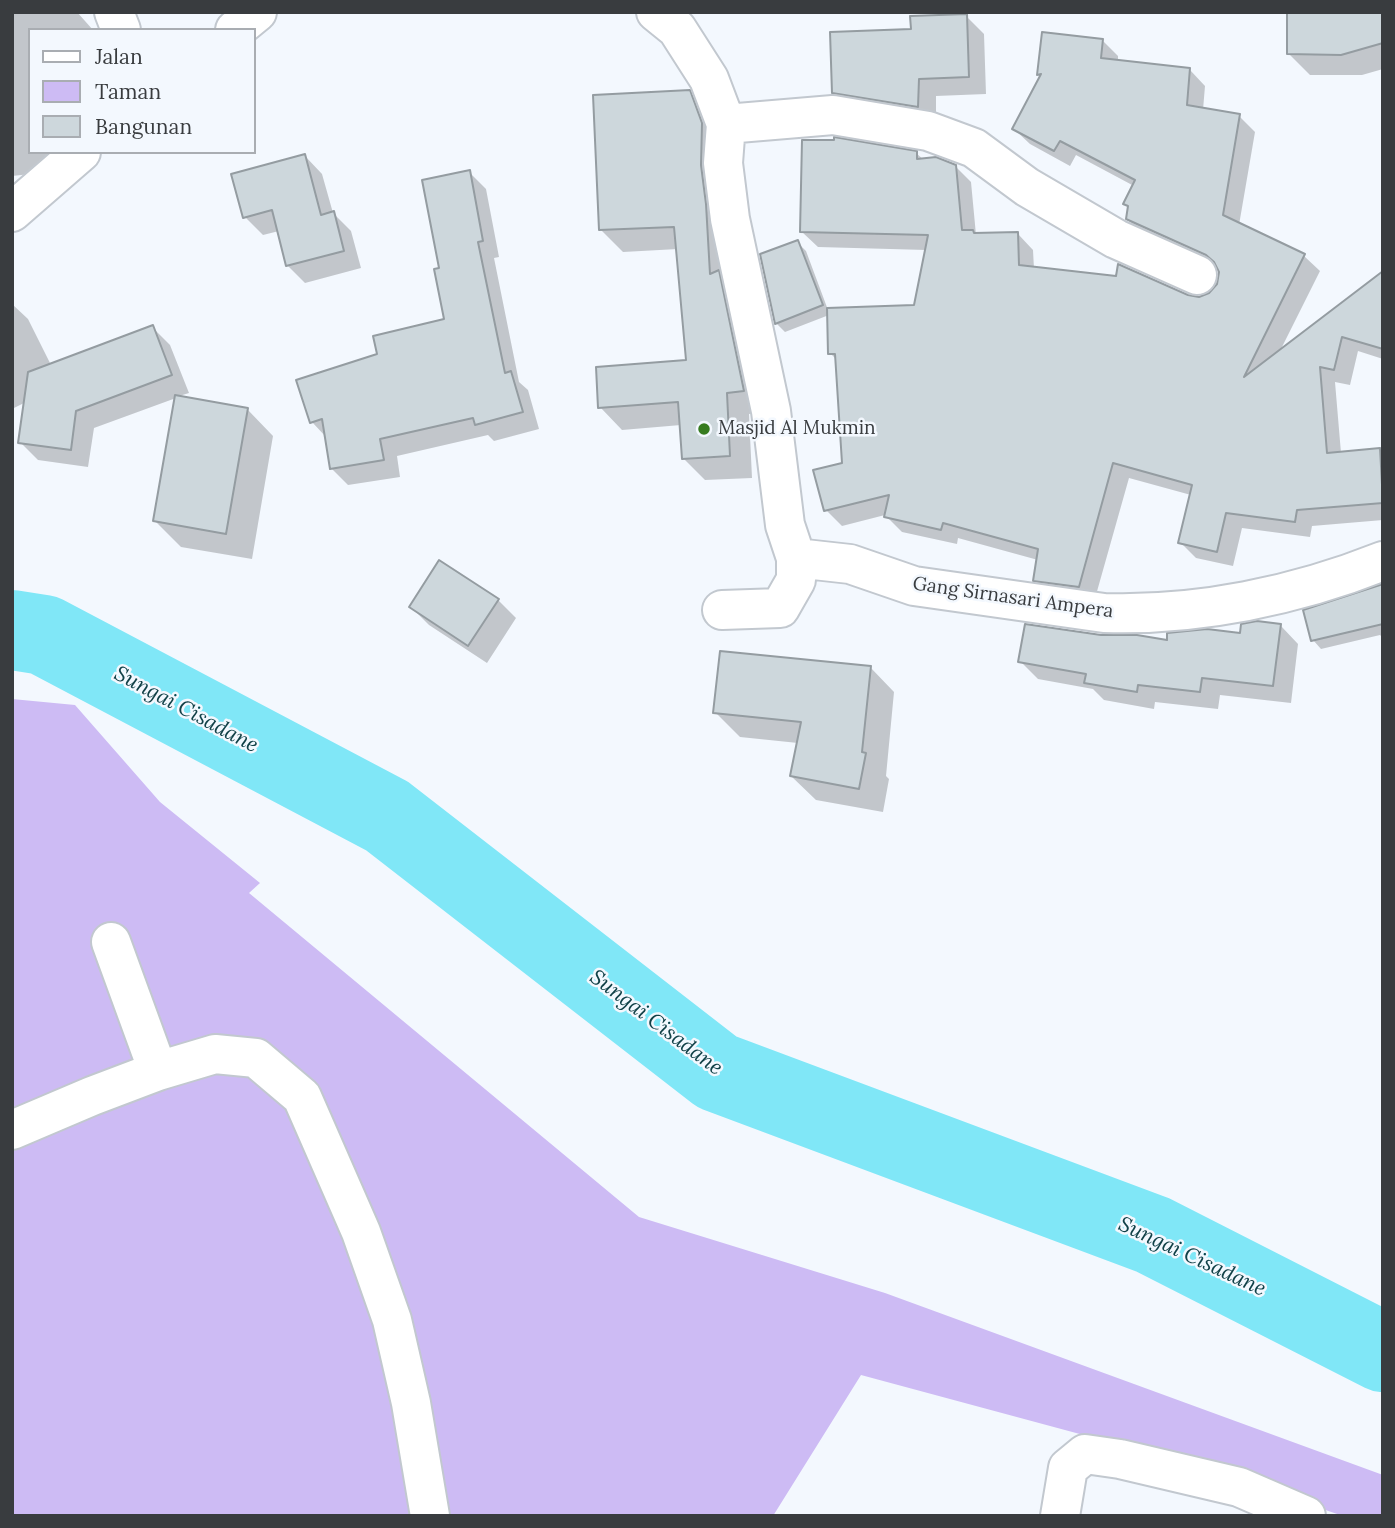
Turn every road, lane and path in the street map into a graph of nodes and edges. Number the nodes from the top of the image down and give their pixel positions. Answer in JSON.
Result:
{"nodes":[{"id":1,"x":257,"y":12,"type":"edge"},
{"id":2,"x":656,"y":12,"type":"edge"},
{"id":3,"x":237,"y":28,"type":"edge"},
{"id":4,"x":726,"y":124,"type":"junction"},
{"id":5,"x":78,"y":154,"type":"edge"},
{"id":6,"x":12,"y":212,"type":"edge"},
{"id":7,"x":1197,"y":275,"type":"dead end"},
{"id":8,"x":796,"y":558,"type":"junction"},
{"id":9,"x":1383,"y":561,"type":"edge"},
{"id":10,"x":722,"y":610,"type":"dead end"},
{"id":11,"x":111,"y":943,"type":"dead end"},
{"id":12,"x":158,"y":1071,"type":"junction"},
{"id":13,"x":12,"y":1130,"type":"edge"},
{"id":14,"x":430,"y":1516,"type":"edge"},
{"id":15,"x":1060,"y":1516,"type":"edge"},
{"id":16,"x":1306,"y":1516,"type":"edge"}],
"edges":[{"from":1,"to":3,"type":"street"},
{"from":2,"to":4,"type":"street"},
{"from":4,"to":7,"type":"street"},
{"from":4,"to":8,"type":"street"},
{"from":5,"to":6,"type":"street"},
{"from":8,"to":9,"type":"street","name":"Gang Sirnasari Ampera"},
{"from":8,"to":10,"type":"street"},
{"from":11,"to":12,"type":"street"},
{"from":12,"to":13,"type":"street"},
{"from":12,"to":14,"type":"street"},
{"from":15,"to":16,"type":"street"}]}
